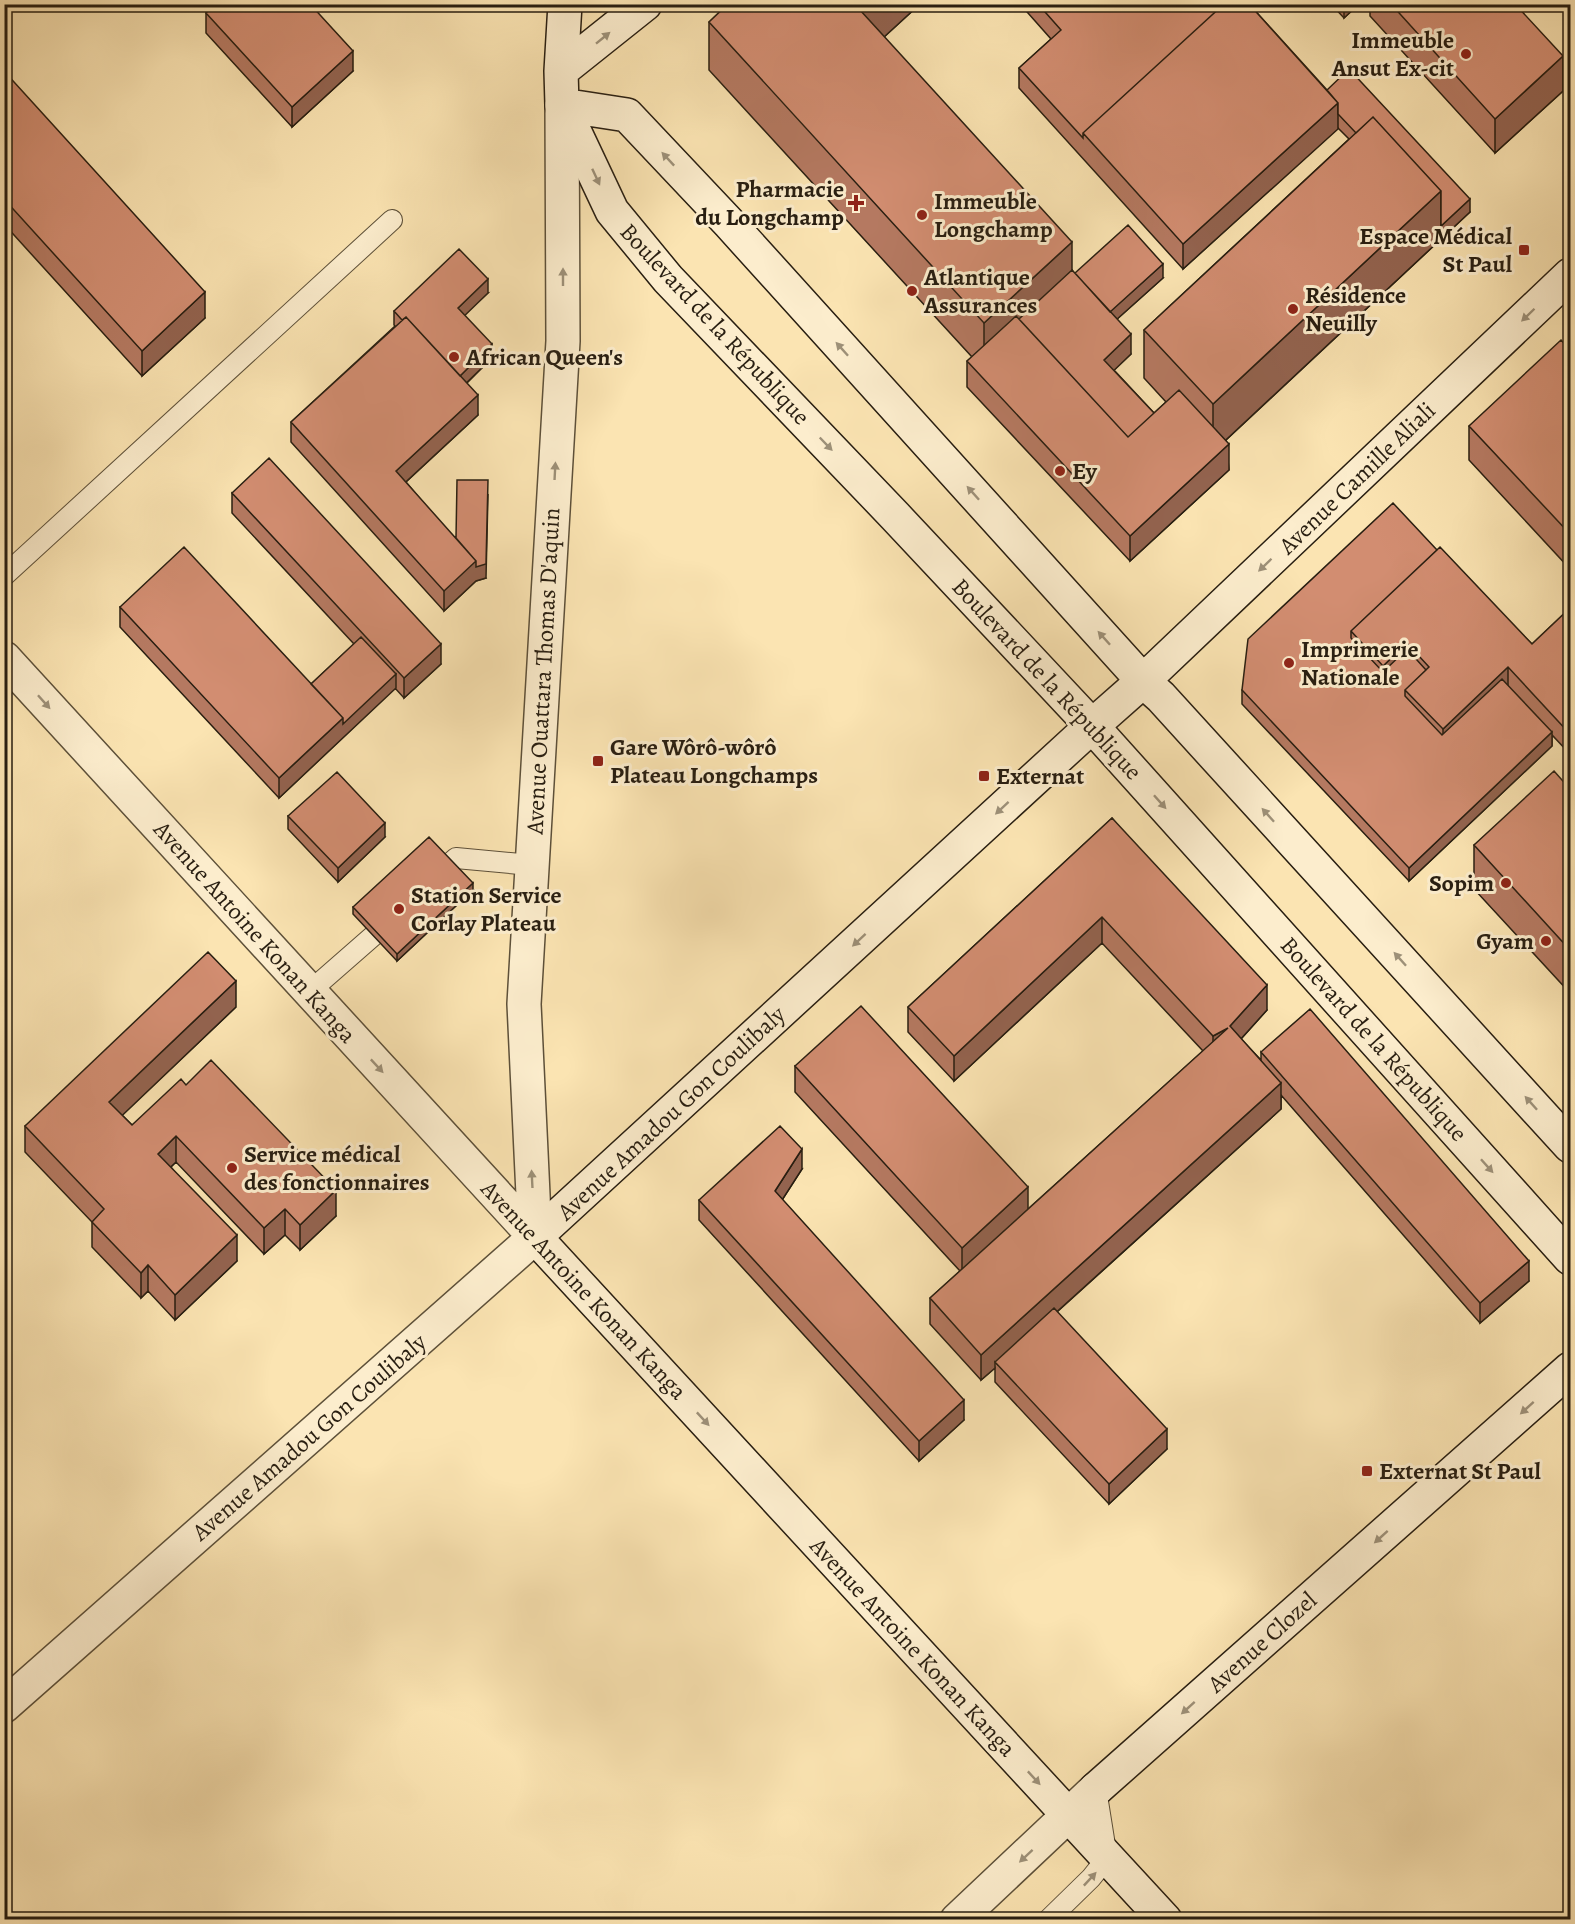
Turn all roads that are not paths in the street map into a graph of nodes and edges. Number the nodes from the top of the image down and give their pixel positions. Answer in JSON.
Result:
{"nodes":[{"id":1,"x":565,"y":4,"type":"edge"},
{"id":2,"x":645,"y":4,"type":"edge"},
{"id":3,"x":561,"y":71,"type":"junction"},
{"id":4,"x":562,"y":105,"type":"junction"},
{"id":5,"x":392,"y":220,"type":"dead end"},
{"id":6,"x":1570,"y":274,"type":"edge"},
{"id":7,"x":4,"y":576,"type":"edge"},
{"id":8,"x":4,"y":658,"type":"edge"},
{"id":9,"x":1143,"y":681,"type":"junction"},
{"id":10,"x":1092,"y":726,"type":"junction"},
{"id":11,"x":448,"y":865,"type":"edge"},
{"id":12,"x":531,"y":865,"type":"junction"},
{"id":13,"x":373,"y":936,"type":"edge"},
{"id":14,"x":309,"y":992,"type":"junction"},
{"id":15,"x":1570,"y":1146,"type":"edge"},
{"id":16,"x":535,"y":1237,"type":"junction"},
{"id":17,"x":1570,"y":1258,"type":"edge"},
{"id":18,"x":1570,"y":1369,"type":"edge"},
{"id":19,"x":4,"y":1706,"type":"edge"},
{"id":20,"x":1096,"y":1790,"type":"junction"},
{"id":21,"x":1068,"y":1816,"type":"junction"},
{"id":22,"x":1107,"y":1858,"type":"junction"},
{"id":23,"x":957,"y":1920,"type":"edge"},
{"id":24,"x":1048,"y":1920,"type":"edge"},
{"id":25,"x":1166,"y":1920,"type":"edge"}],
"edges":[{"from":1,"to":3,"type":"street"},
{"from":3,"to":2,"type":"street","one_way":true},
{"from":3,"to":4,"type":"street","name":"Avenue Ouattara Thomas D'aquin"},
{"from":9,"to":4,"type":"street","one_way":true},
{"from":4,"to":10,"type":"street","name":"Boulevard de la République","one_way":true},
{"from":12,"to":4,"type":"street","name":"Avenue Ouattara Thomas D'aquin","one_way":true},
{"from":5,"to":7,"type":"lane"},
{"from":6,"to":9,"type":"street","name":"Avenue Camille Aliali","one_way":true},
{"from":8,"to":14,"type":"street","name":"Avenue Antoine Konan Kanga","one_way":true},
{"from":9,"to":10,"type":"street","name":"Avenue Amadou Gon Coulibaly"},
{"from":15,"to":9,"type":"street","one_way":true},
{"from":10,"to":16,"type":"street","name":"Avenue Amadou Gon Coulibaly","one_way":true},
{"from":10,"to":17,"type":"street","name":"Boulevard de la République","one_way":true},
{"from":11,"to":12,"type":"lane"},
{"from":16,"to":12,"type":"street","name":"Avenue Ouattara Thomas D'aquin","one_way":true},
{"from":13,"to":14,"type":"lane"},
{"from":14,"to":16,"type":"street","name":"Avenue Antoine Konan Kanga","one_way":true},
{"from":16,"to":19,"type":"street","name":"Avenue Amadou Gon Coulibaly"},
{"from":16,"to":21,"type":"street","name":"Avenue Antoine Konan Kanga","one_way":true},
{"from":18,"to":20,"type":"street","name":"Avenue Clozel","one_way":true},
{"from":20,"to":21,"type":"street","name":"Avenue Clozel"},
{"from":20,"to":22,"type":"lane"},
{"from":21,"to":22,"type":"street","name":"Avenue Antoine Konan Kanga"},
{"from":21,"to":23,"type":"street","name":"Avenue Clozel","one_way":true},
{"from":24,"to":22,"type":"lane","one_way":true},
{"from":22,"to":25,"type":"street","name":"Avenue Antoine Konan Kanga"}]}
